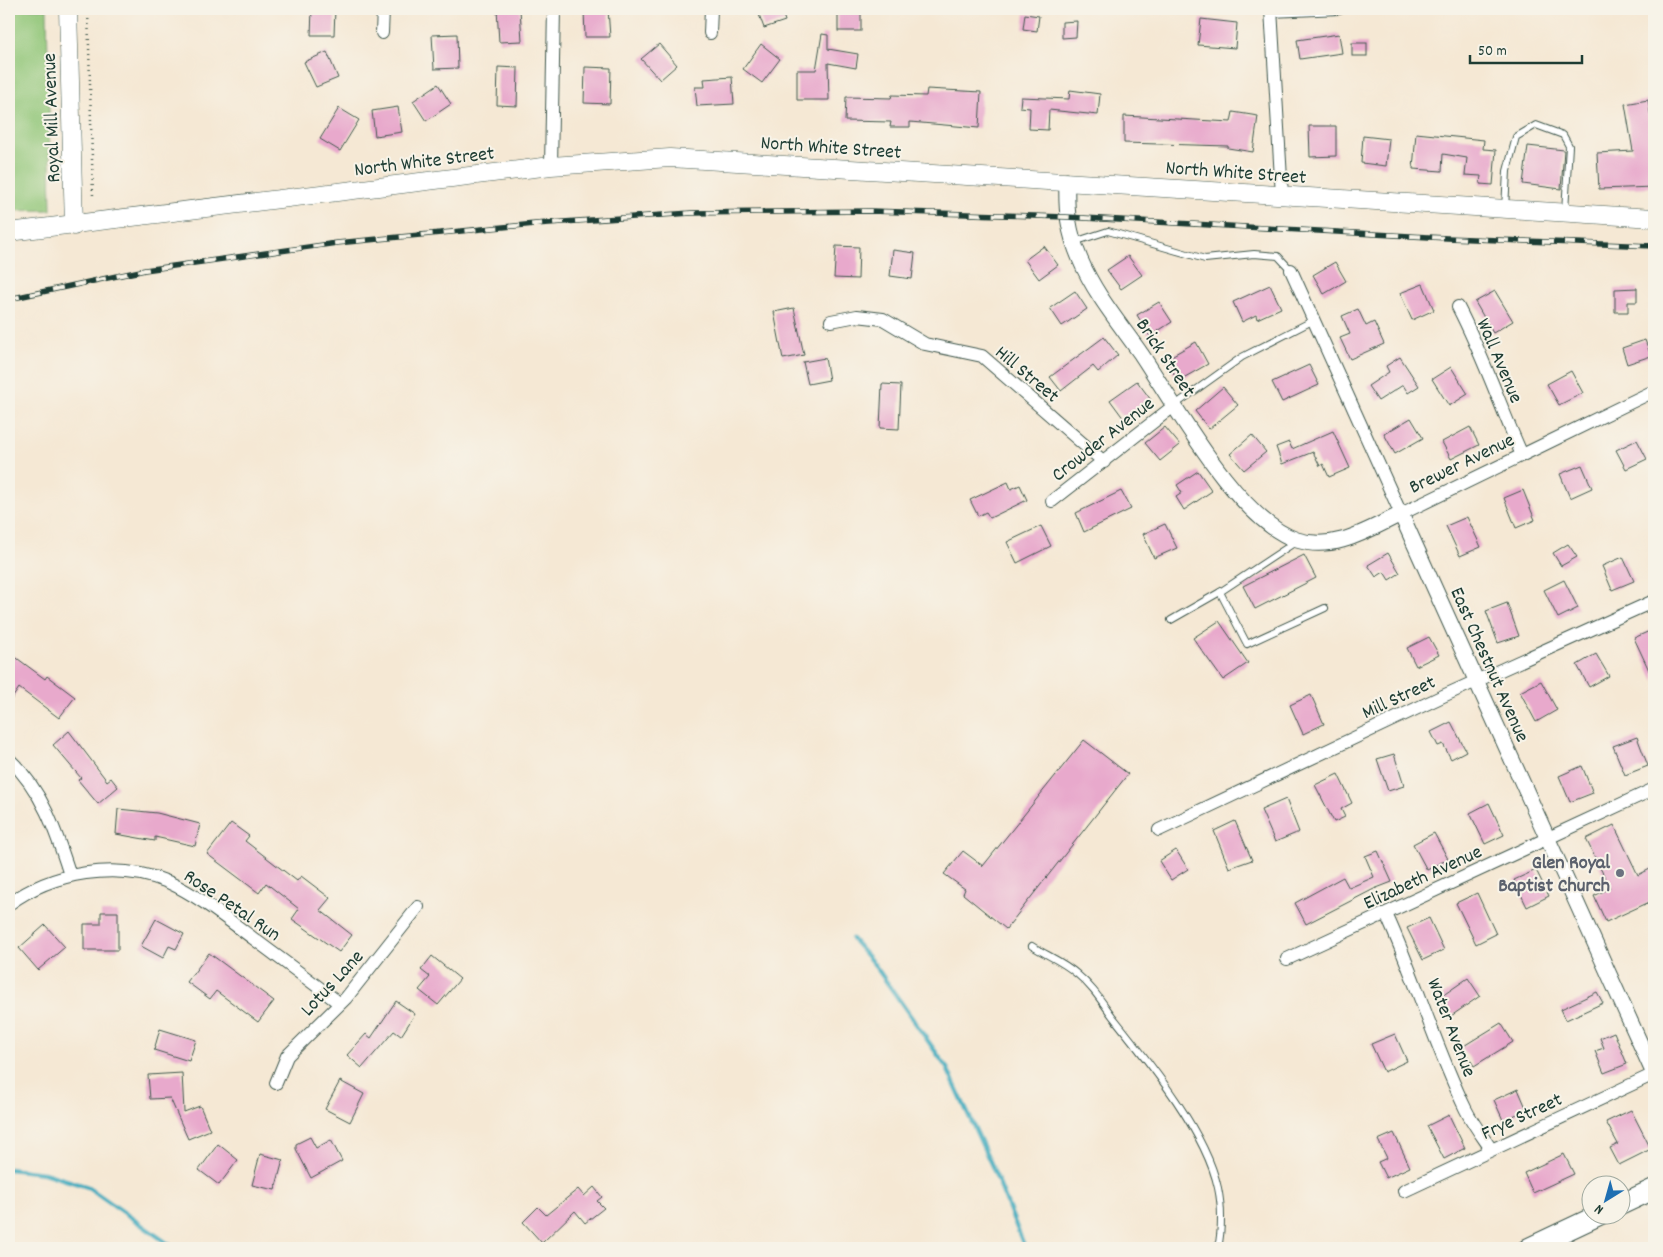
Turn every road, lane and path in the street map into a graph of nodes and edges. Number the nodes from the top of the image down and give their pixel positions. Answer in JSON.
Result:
{"nodes":[{"id":1,"x":68,"y":9,"type":"edge"},
{"id":2,"x":88,"y":9,"type":"edge"},
{"id":3,"x":383,"y":9,"type":"edge"},
{"id":4,"x":554,"y":9,"type":"edge"},
{"id":5,"x":711,"y":9,"type":"edge"},
{"id":6,"x":1344,"y":9,"type":"edge"},
{"id":7,"x":1271,"y":12,"type":"edge"},
{"id":8,"x":382,"y":33,"type":"dead end"},
{"id":9,"x":710,"y":33,"type":"dead end"},
{"id":10,"x":551,"y":166,"type":"junction"},
{"id":11,"x":1067,"y":181,"type":"junction"},
{"id":12,"x":93,"y":196,"type":"dead end"},
{"id":13,"x":1282,"y":196,"type":"junction"},
{"id":14,"x":1505,"y":209,"type":"junction"},
{"id":15,"x":1565,"y":212,"type":"junction"},
{"id":16,"x":1654,"y":218,"type":"edge"},
{"id":17,"x":74,"y":226,"type":"junction"},
{"id":18,"x":9,"y":232,"type":"edge"},
{"id":19,"x":1073,"y":242,"type":"junction"},
{"id":20,"x":1291,"y":270,"type":"joint"},
{"id":21,"x":1458,"y":307,"type":"dead end"},
{"id":22,"x":1314,"y":320,"type":"junction"},
{"id":23,"x":831,"y":321,"type":"dead end"},
{"id":24,"x":1654,"y":391,"type":"edge"},
{"id":25,"x":1175,"y":405,"type":"junction"},
{"id":26,"x":1522,"y":454,"type":"junction"},
{"id":27,"x":1104,"y":462,"type":"junction"},
{"id":28,"x":1052,"y":501,"type":"dead end"},
{"id":29,"x":1401,"y":514,"type":"junction"},
{"id":30,"x":1280,"y":533,"type":"joint"},
{"id":31,"x":1298,"y":540,"type":"junction"},
{"id":32,"x":1220,"y":592,"type":"junction"},
{"id":33,"x":1654,"y":601,"type":"edge"},
{"id":34,"x":1325,"y":608,"type":"dead end"},
{"id":35,"x":1171,"y":620,"type":"dead end"},
{"id":36,"x":1477,"y":682,"type":"junction"},
{"id":37,"x":9,"y":759,"type":"edge"},
{"id":38,"x":1654,"y":789,"type":"edge"},
{"id":39,"x":1159,"y":830,"type":"dead end"},
{"id":40,"x":1548,"y":838,"type":"junction"},
{"id":41,"x":70,"y":875,"type":"junction"},
{"id":42,"x":9,"y":904,"type":"edge"},
{"id":43,"x":418,"y":907,"type":"dead end"},
{"id":44,"x":1386,"y":914,"type":"junction"},
{"id":45,"x":1032,"y":946,"type":"dead end"},
{"id":46,"x":1286,"y":959,"type":"dead end"},
{"id":47,"x":339,"y":1003,"type":"junction"},
{"id":48,"x":1654,"y":1074,"type":"edge"},
{"id":49,"x":276,"y":1083,"type":"dead end"},
{"id":50,"x":1491,"y":1150,"type":"junction"},
{"id":51,"x":1654,"y":1189,"type":"edge"},
{"id":52,"x":1404,"y":1191,"type":"dead end"},
{"id":53,"x":1630,"y":1200,"type":"edge"},
{"id":54,"x":1580,"y":1224,"type":"edge"},
{"id":55,"x":1218,"y":1248,"type":"edge"},
{"id":56,"x":1529,"y":1248,"type":"edge"}],
"edges":[{"from":1,"to":17,"type":"main road","name":"Royal Mill Avenue"},
{"from":2,"to":12,"type":"path"},
{"from":3,"to":8,"type":"street"},
{"from":4,"to":10,"type":"street"},
{"from":5,"to":9,"type":"street"},
{"from":6,"to":7,"type":"lane"},
{"from":7,"to":13,"type":"street"},
{"from":10,"to":11,"type":"main road","name":"North White Street"},
{"from":10,"to":17,"type":"main road","name":"North White Street"},
{"from":11,"to":13,"type":"main road","name":"North White Street"},
{"from":11,"to":19,"type":"street","name":"Brick Street"},
{"from":13,"to":14,"type":"main road","name":"North White Street"},
{"from":14,"to":15,"type":"main road","name":"North White Street"},
{"from":14,"to":15,"type":"lane"},
{"from":15,"to":16,"type":"main road","name":"North White Street"},
{"from":17,"to":18,"type":"main road","name":"North White Street"},
{"from":19,"to":20,"type":"lane"},
{"from":19,"to":25,"type":"street","name":"Brick Street"},
{"from":20,"to":22,"type":"street","name":"East Chestnut Avenue"},
{"from":21,"to":26,"type":"street","name":"Wall Avenue"},
{"from":22,"to":25,"type":"lane"},
{"from":22,"to":29,"type":"street","name":"East Chestnut Avenue"},
{"from":23,"to":27,"type":"street","name":"Hill Street"},
{"from":24,"to":26,"type":"street","name":"Brewer Avenue"},
{"from":25,"to":27,"type":"street","name":"Crowder Avenue"},
{"from":25,"to":30,"type":"street","name":"Brick Street"},
{"from":26,"to":29,"type":"street","name":"Brewer Avenue"},
{"from":27,"to":28,"type":"street","name":"Crowder Avenue"},
{"from":29,"to":31,"type":"street","name":"Brewer Avenue"},
{"from":29,"to":36,"type":"street","name":"East Chestnut Avenue"},
{"from":30,"to":31,"type":"street","name":"Brewer Avenue"},
{"from":31,"to":32,"type":"lane"},
{"from":32,"to":34,"type":"lane"},
{"from":32,"to":35,"type":"lane"},
{"from":33,"to":36,"type":"street","name":"Mill Street"},
{"from":36,"to":39,"type":"street","name":"Mill Street"},
{"from":36,"to":40,"type":"street","name":"East Chestnut Avenue"},
{"from":37,"to":41,"type":"street"},
{"from":38,"to":40,"type":"street","name":"Elizabeth Avenue"},
{"from":40,"to":44,"type":"street","name":"Elizabeth Avenue"},
{"from":40,"to":48,"type":"street","name":"East Chestnut Avenue"},
{"from":41,"to":42,"type":"street","name":"Rose Petal Run"},
{"from":41,"to":47,"type":"street","name":"Rose Petal Run"},
{"from":43,"to":47,"type":"street","name":"Lotus Lane"},
{"from":44,"to":46,"type":"street","name":"Elizabeth Avenue"},
{"from":44,"to":50,"type":"street","name":"Water Avenue"},
{"from":45,"to":55,"type":"lane"},
{"from":47,"to":49,"type":"street","name":"Lotus Lane"},
{"from":48,"to":50,"type":"street","name":"Frye Street"},
{"from":50,"to":52,"type":"street","name":"Frye Street"},
{"from":51,"to":53,"type":"main road"},
{"from":54,"to":56,"type":"main road"}]}
